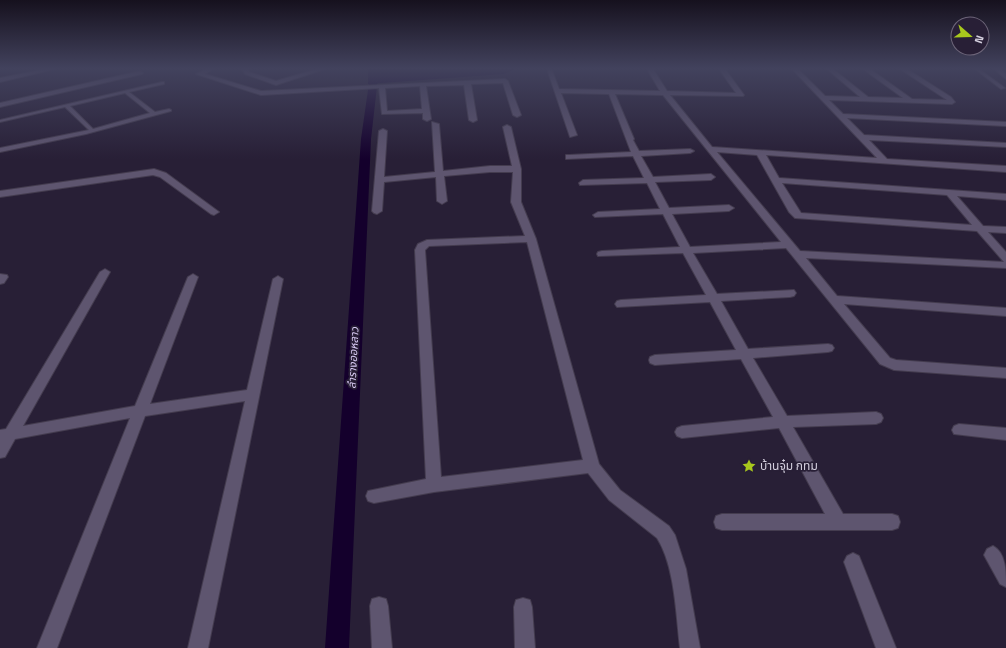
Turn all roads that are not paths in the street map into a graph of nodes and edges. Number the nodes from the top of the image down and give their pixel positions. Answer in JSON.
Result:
{"nodes":[{"id":1,"x":25,"y":99,"type":"edge"},
{"id":2,"x":95,"y":99,"type":"edge"},
{"id":3,"x":135,"y":99,"type":"edge"},
{"id":4,"x":383,"y":99,"type":"edge"},
{"id":5,"x":425,"y":99,"type":"edge"},
{"id":6,"x":470,"y":99,"type":"edge"},
{"id":7,"x":511,"y":99,"type":"edge"},
{"id":8,"x":560,"y":99,"type":"edge"},
{"id":9,"x":614,"y":99,"type":"edge"},
{"id":10,"x":669,"y":99,"type":"edge"},
{"id":11,"x":825,"y":99,"type":"edge"},
{"id":12,"x":871,"y":99,"type":"edge"},
{"id":13,"x":909,"y":99,"type":"edge"},
{"id":14,"x":950,"y":99,"type":"edge"},
{"id":15,"x":911,"y":101,"type":"junction"},
{"id":16,"x":0,"y":105,"type":"edge"},
{"id":17,"x":67,"y":106,"type":"junction"},
{"id":18,"x":169,"y":110,"type":"dead end"},
{"id":19,"x":154,"y":114,"type":"junction"},
{"id":20,"x":517,"y":116,"type":"dead end"},
{"id":21,"x":842,"y":116,"type":"junction"},
{"id":22,"x":473,"y":120,"type":"dead end"},
{"id":23,"x":0,"y":121,"type":"edge"},
{"id":24,"x":435,"y":124,"type":"dead end"},
{"id":25,"x":1006,"y":124,"type":"edge"},
{"id":26,"x":507,"y":127,"type":"dead end"},
{"id":27,"x":92,"y":130,"type":"junction"},
{"id":28,"x":383,"y":131,"type":"dead end"},
{"id":29,"x":573,"y":135,"type":"dead end"},
{"id":30,"x":861,"y":137,"type":"junction"},
{"id":31,"x":1006,"y":145,"type":"edge"},
{"id":32,"x":710,"y":149,"type":"junction"},
{"id":33,"x":0,"y":150,"type":"edge"},
{"id":34,"x":690,"y":151,"type":"dead end"},
{"id":35,"x":760,"y":152,"type":"junction"},
{"id":36,"x":636,"y":154,"type":"junction"},
{"id":37,"x":569,"y":157,"type":"dead end"},
{"id":38,"x":886,"y":162,"type":"junction"},
{"id":39,"x":517,"y":169,"type":"junction"},
{"id":40,"x":1006,"y":169,"type":"edge"},
{"id":41,"x":439,"y":174,"type":"junction"},
{"id":42,"x":711,"y":177,"type":"dead end"},
{"id":43,"x":379,"y":180,"type":"junction"},
{"id":44,"x":649,"y":180,"type":"junction"},
{"id":45,"x":776,"y":180,"type":"junction"},
{"id":46,"x":583,"y":183,"type":"dead end"},
{"id":47,"x":950,"y":193,"type":"junction"},
{"id":48,"x":0,"y":194,"type":"edge"},
{"id":49,"x":1006,"y":197,"type":"edge"},
{"id":50,"x":442,"y":201,"type":"dead end"},
{"id":51,"x":729,"y":208,"type":"dead end"},
{"id":52,"x":377,"y":211,"type":"dead end"},
{"id":53,"x":214,"y":212,"type":"dead end"},
{"id":54,"x":668,"y":212,"type":"junction"},
{"id":55,"x":598,"y":215,"type":"dead end"},
{"id":56,"x":979,"y":228,"type":"junction"},
{"id":57,"x":1006,"y":230,"type":"edge"},
{"id":58,"x":531,"y":239,"type":"junction"},
{"id":59,"x":788,"y":245,"type":"junction"},
{"id":60,"x":687,"y":251,"type":"junction"},
{"id":61,"x":602,"y":254,"type":"dead end"},
{"id":62,"x":795,"y":254,"type":"junction"},
{"id":63,"x":1006,"y":259,"type":"edge"},
{"id":64,"x":1006,"y":265,"type":"edge"},
{"id":65,"x":105,"y":272,"type":"dead end"},
{"id":66,"x":193,"y":276,"type":"dead end"},
{"id":67,"x":278,"y":279,"type":"dead end"},
{"id":68,"x":790,"y":293,"type":"dead end"},
{"id":69,"x":714,"y":298,"type":"junction"},
{"id":70,"x":833,"y":299,"type":"junction"},
{"id":71,"x":621,"y":304,"type":"dead end"},
{"id":72,"x":1006,"y":312,"type":"edge"},
{"id":73,"x":828,"y":348,"type":"dead end"},
{"id":74,"x":745,"y":353,"type":"junction"},
{"id":75,"x":655,"y":360,"type":"dead end"},
{"id":76,"x":1006,"y":373,"type":"edge"},
{"id":77,"x":253,"y":394,"type":"junction"},
{"id":78,"x":140,"y":411,"type":"junction"},
{"id":79,"x":876,"y":418,"type":"dead end"},
{"id":80,"x":784,"y":422,"type":"junction"},
{"id":81,"x":959,"y":430,"type":"dead end"},
{"id":82,"x":682,"y":432,"type":"dead end"},
{"id":83,"x":1006,"y":434,"type":"edge"},
{"id":84,"x":5,"y":435,"type":"edge"},
{"id":85,"x":0,"y":452,"type":"edge"},
{"id":86,"x":592,"y":466,"type":"junction"},
{"id":87,"x":434,"y":485,"type":"junction"},
{"id":88,"x":374,"y":496,"type":"dead end"},
{"id":89,"x":838,"y":520,"type":"junction"},
{"id":90,"x":722,"y":522,"type":"dead end"},
{"id":91,"x":892,"y":522,"type":"dead end"},
{"id":92,"x":993,"y":555,"type":"dead end"},
{"id":93,"x":853,"y":562,"type":"dead end"},
{"id":94,"x":1006,"y":578,"type":"edge"},
{"id":95,"x":379,"y":606,"type":"dead end"},
{"id":96,"x":523,"y":607,"type":"dead end"},
{"id":97,"x":47,"y":648,"type":"edge"},
{"id":98,"x":198,"y":648,"type":"edge"},
{"id":99,"x":382,"y":648,"type":"edge"},
{"id":100,"x":525,"y":648,"type":"edge"},
{"id":101,"x":690,"y":648,"type":"edge"},
{"id":102,"x":886,"y":648,"type":"edge"}],
"edges":[{"from":1,"to":16,"type":"street"},
{"from":2,"to":17,"type":"lane"},
{"from":3,"to":19,"type":"lane"},
{"from":4,"to":5,"type":"street"},
{"from":6,"to":22,"type":"street"},
{"from":7,"to":20,"type":"street"},
{"from":8,"to":29,"type":"street"},
{"from":9,"to":36,"type":"street"},
{"from":10,"to":32,"type":"street"},
{"from":11,"to":21,"type":"street"},
{"from":12,"to":15,"type":"street"},
{"from":13,"to":15,"type":"street"},
{"from":14,"to":15,"type":"street"},
{"from":17,"to":23,"type":"lane"},
{"from":17,"to":27,"type":"lane"},
{"from":18,"to":19,"type":"lane"},
{"from":19,"to":27,"type":"lane"},
{"from":21,"to":25,"type":"street"},
{"from":21,"to":30,"type":"street"},
{"from":24,"to":41,"type":"street"},
{"from":26,"to":39,"type":"street"},
{"from":27,"to":33,"type":"lane"},
{"from":28,"to":43,"type":"street"},
{"from":30,"to":31,"type":"street"},
{"from":30,"to":38,"type":"street"},
{"from":32,"to":35,"type":"street"},
{"from":32,"to":59,"type":"street"},
{"from":34,"to":36,"type":"street"},
{"from":35,"to":38,"type":"street"},
{"from":35,"to":45,"type":"street"},
{"from":36,"to":37,"type":"street"},
{"from":36,"to":44,"type":"street"},
{"from":38,"to":40,"type":"street"},
{"from":39,"to":41,"type":"street"},
{"from":39,"to":58,"type":"street"},
{"from":41,"to":43,"type":"street"},
{"from":41,"to":50,"type":"street"},
{"from":42,"to":44,"type":"street"},
{"from":43,"to":52,"type":"street"},
{"from":44,"to":46,"type":"street"},
{"from":44,"to":54,"type":"street"},
{"from":45,"to":47,"type":"street"},
{"from":45,"to":56,"type":"street"},
{"from":47,"to":49,"type":"street"},
{"from":47,"to":56,"type":"street"},
{"from":48,"to":53,"type":"street"},
{"from":51,"to":54,"type":"street"},
{"from":54,"to":55,"type":"street"},
{"from":54,"to":60,"type":"street"},
{"from":56,"to":57,"type":"street"},
{"from":56,"to":63,"type":"street"},
{"from":58,"to":86,"type":"street"},
{"from":58,"to":87,"type":"street"},
{"from":59,"to":60,"type":"street"},
{"from":59,"to":62,"type":"street"},
{"from":60,"to":61,"type":"street"},
{"from":60,"to":69,"type":"street"},
{"from":62,"to":64,"type":"street"},
{"from":62,"to":70,"type":"street"},
{"from":65,"to":84,"type":"street"},
{"from":66,"to":78,"type":"street"},
{"from":67,"to":77,"type":"street"},
{"from":68,"to":69,"type":"street"},
{"from":69,"to":71,"type":"street"},
{"from":69,"to":74,"type":"street"},
{"from":70,"to":72,"type":"street"},
{"from":70,"to":76,"type":"street"},
{"from":73,"to":74,"type":"street"},
{"from":74,"to":75,"type":"street"},
{"from":74,"to":80,"type":"street"},
{"from":77,"to":78,"type":"street"},
{"from":77,"to":98,"type":"street"},
{"from":78,"to":84,"type":"street"},
{"from":78,"to":97,"type":"street"},
{"from":79,"to":80,"type":"street"},
{"from":80,"to":82,"type":"street"},
{"from":80,"to":89,"type":"street"},
{"from":81,"to":83,"type":"street"},
{"from":84,"to":85,"type":"street"},
{"from":86,"to":87,"type":"street"},
{"from":86,"to":101,"type":"street"},
{"from":87,"to":88,"type":"street"},
{"from":89,"to":90,"type":"street"},
{"from":89,"to":91,"type":"street"},
{"from":92,"to":94,"type":"street"},
{"from":93,"to":102,"type":"street"},
{"from":95,"to":99,"type":"street"},
{"from":96,"to":100,"type":"street"}]}
